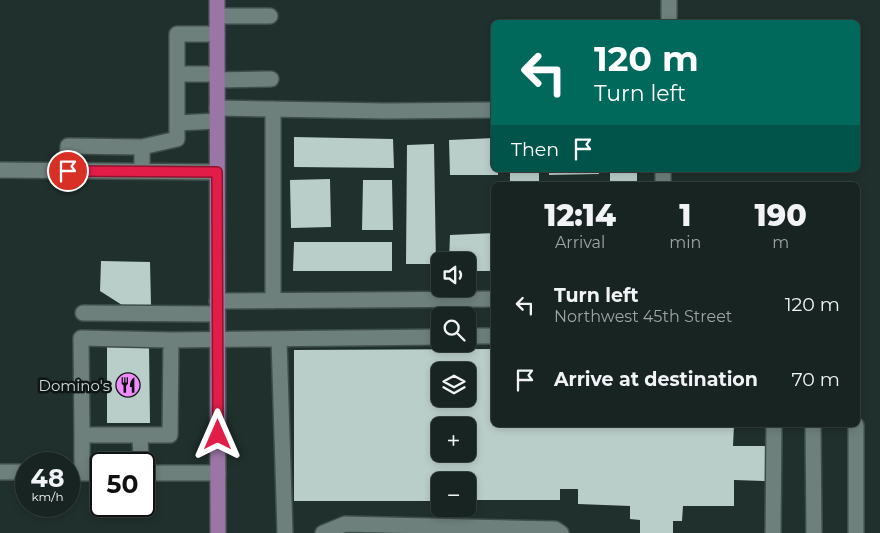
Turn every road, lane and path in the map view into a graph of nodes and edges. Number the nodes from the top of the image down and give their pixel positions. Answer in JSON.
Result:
{"nodes":[{"id":1,"x":217,"y":0,"type":"edge"},
{"id":2,"x":669,"y":0,"type":"edge"},
{"id":3,"x":217,"y":16,"type":"junction"},
{"id":4,"x":270,"y":16,"type":"dead end"},
{"id":5,"x":669,"y":20,"type":"edge"},
{"id":6,"x":217,"y":34,"type":"junction"},
{"id":7,"x":177,"y":74,"type":"junction"},
{"id":8,"x":217,"y":77,"type":"junction"},
{"id":9,"x":271,"y":80,"type":"dead end"},
{"id":10,"x":273,"y":109,"type":"junction"},
{"id":11,"x":491,"y":110,"type":"edge"},
{"id":12,"x":217,"y":115,"type":"junction"},
{"id":13,"x":177,"y":123,"type":"junction"},
{"id":14,"x":142,"y":147,"type":"junction"},
{"id":15,"x":0,"y":170,"type":"edge"},
{"id":16,"x":68,"y":171,"type":"junction"},
{"id":17,"x":142,"y":171,"type":"junction"},
{"id":18,"x":217,"y":172,"type":"junction"},
{"id":19,"x":491,"y":299,"type":"edge"},
{"id":20,"x":273,"y":301,"type":"junction"},
{"id":21,"x":217,"y":308,"type":"junction"},
{"id":22,"x":83,"y":313,"type":"dead end"},
{"id":23,"x":431,"y":336,"type":"edge"},
{"id":24,"x":476,"y":336,"type":"edge"},
{"id":25,"x":491,"y":336,"type":"edge"},
{"id":26,"x":279,"y":339,"type":"junction"},
{"id":27,"x":170,"y":340,"type":"junction"},
{"id":28,"x":218,"y":340,"type":"junction"},
{"id":29,"x":774,"y":427,"type":"edge"},
{"id":30,"x":813,"y":427,"type":"edge"},
{"id":31,"x":856,"y":427,"type":"edge"},
{"id":32,"x":82,"y":434,"type":"junction"},
{"id":33,"x":140,"y":435,"type":"junction"},
{"id":34,"x":79,"y":452,"type":"edge"},
{"id":35,"x":140,"y":452,"type":"edge"},
{"id":36,"x":0,"y":472,"type":"edge"},
{"id":37,"x":15,"y":472,"type":"edge"},
{"id":38,"x":155,"y":473,"type":"edge"},
{"id":39,"x":218,"y":473,"type":"junction"},
{"id":40,"x":375,"y":529,"type":"edge"},
{"id":41,"x":417,"y":530,"type":"edge"},
{"id":42,"x":455,"y":530,"type":"edge"},
{"id":43,"x":497,"y":530,"type":"edge"},
{"id":44,"x":331,"y":531,"type":"edge"},
{"id":45,"x":533,"y":531,"type":"edge"},
{"id":46,"x":218,"y":533,"type":"edge"},
{"id":47,"x":285,"y":533,"type":"edge"},
{"id":48,"x":562,"y":533,"type":"edge"},
{"id":49,"x":773,"y":533,"type":"edge"},
{"id":50,"x":814,"y":533,"type":"edge"},
{"id":51,"x":856,"y":533,"type":"edge"}],
"edges":[{"from":1,"to":3,"type":"main road"},
{"from":2,"to":5,"type":"street"},
{"from":3,"to":4,"type":"street"},
{"from":3,"to":6,"type":"main road"},
{"from":6,"to":7,"type":"street"},
{"from":6,"to":8,"type":"main road"},
{"from":7,"to":8,"type":"street"},
{"from":7,"to":13,"type":"street"},
{"from":8,"to":9,"type":"street"},
{"from":8,"to":12,"type":"main road"},
{"from":10,"to":11,"type":"street"},
{"from":10,"to":12,"type":"street"},
{"from":10,"to":20,"type":"street"},
{"from":12,"to":13,"type":"street"},
{"from":12,"to":18,"type":"main road"},
{"from":13,"to":14,"type":"street"},
{"from":14,"to":16,"type":"street"},
{"from":14,"to":17,"type":"street"},
{"from":15,"to":16,"type":"street"},
{"from":16,"to":17,"type":"street"},
{"from":17,"to":18,"type":"street"},
{"from":18,"to":21,"type":"main road"},
{"from":19,"to":20,"type":"street"},
{"from":20,"to":21,"type":"street"},
{"from":21,"to":22,"type":"street"},
{"from":21,"to":28,"type":"main road"},
{"from":23,"to":26,"type":"street"},
{"from":24,"to":25,"type":"street"},
{"from":26,"to":28,"type":"street"},
{"from":26,"to":47,"type":"street"},
{"from":27,"to":28,"type":"street"},
{"from":27,"to":32,"type":"street"},
{"from":27,"to":33,"type":"street"},
{"from":28,"to":39,"type":"main road"},
{"from":29,"to":49,"type":"street"},
{"from":30,"to":50,"type":"street"},
{"from":31,"to":51,"type":"street"},
{"from":32,"to":33,"type":"street"},
{"from":32,"to":34,"type":"street"},
{"from":33,"to":35,"type":"street"},
{"from":36,"to":37,"type":"street"},
{"from":38,"to":39,"type":"street"},
{"from":39,"to":46,"type":"main road"},
{"from":40,"to":41,"type":"street"},
{"from":40,"to":44,"type":"street"},
{"from":41,"to":42,"type":"street"},
{"from":42,"to":43,"type":"street"},
{"from":43,"to":45,"type":"street"},
{"from":45,"to":48,"type":"street"}]}
